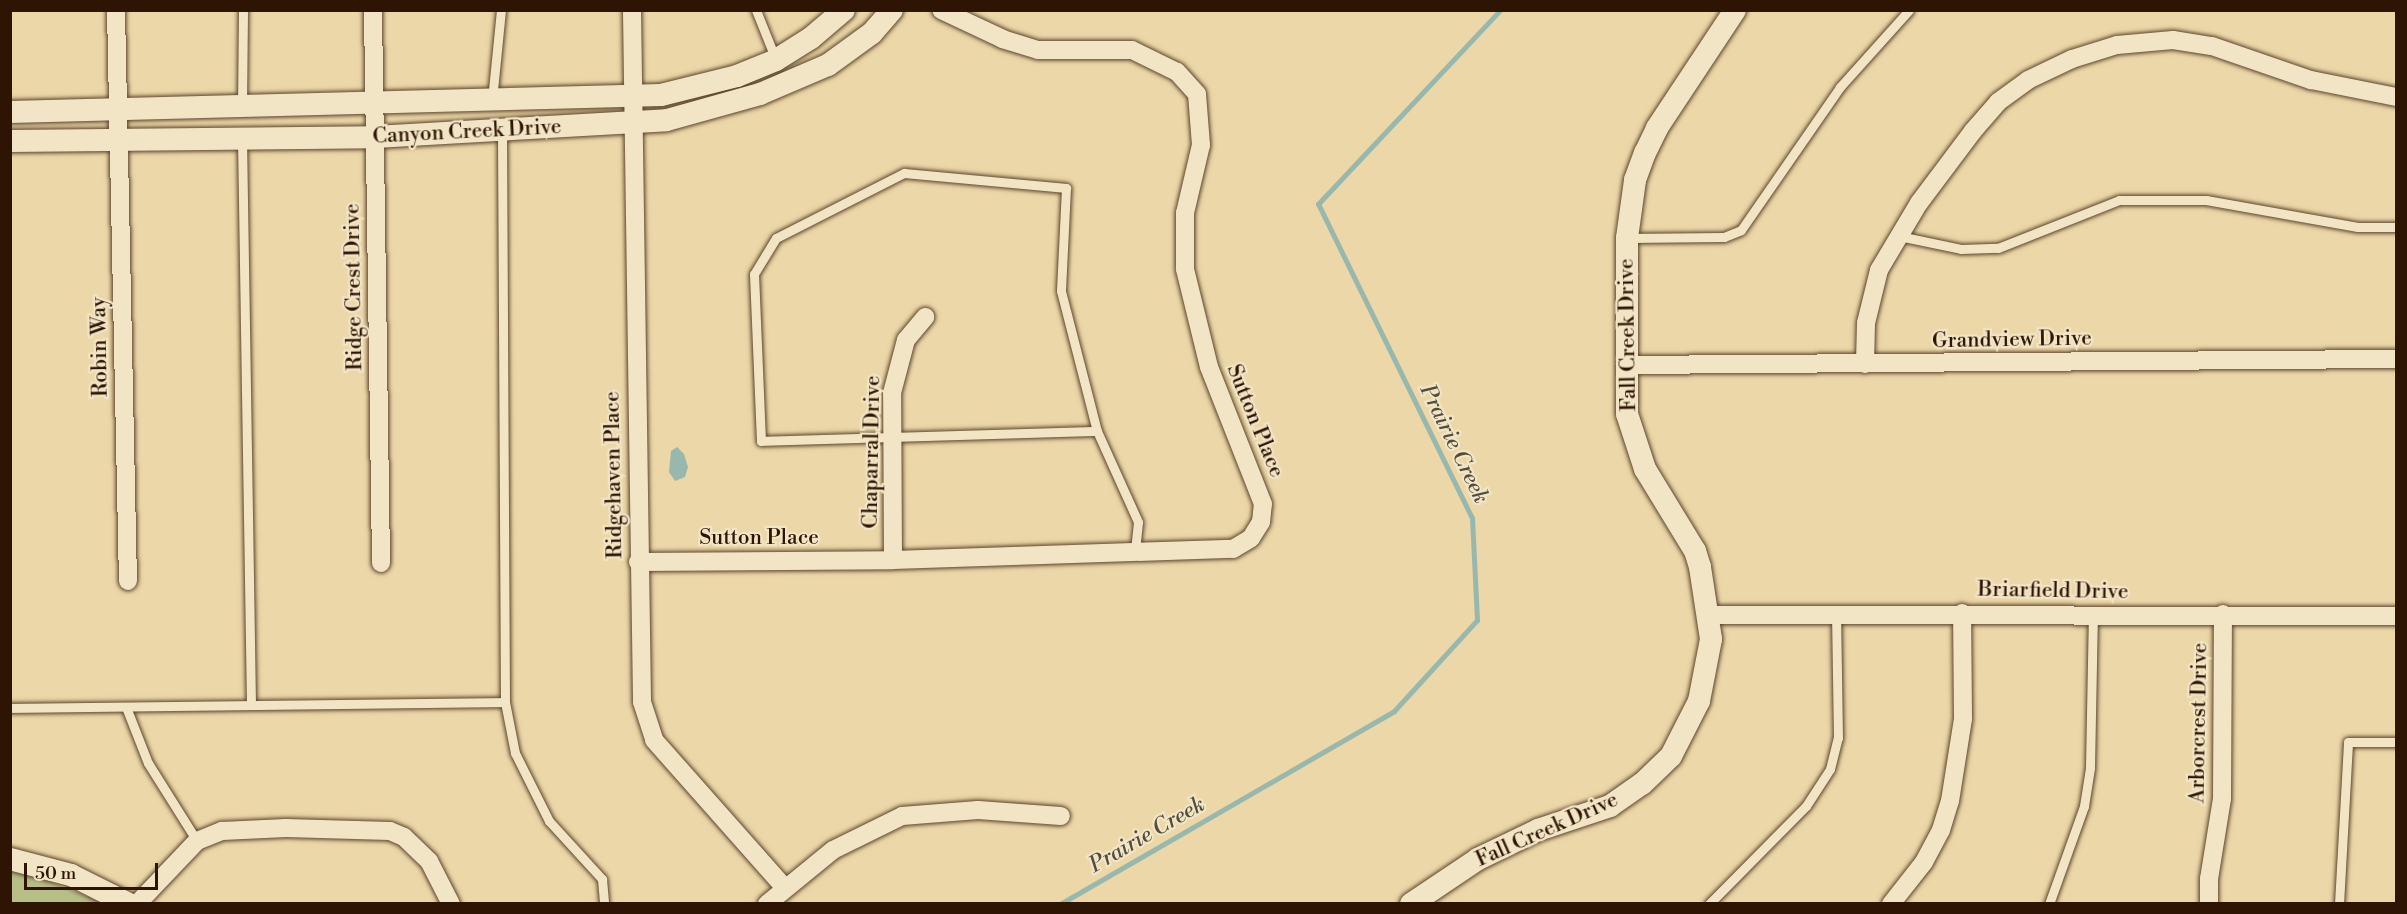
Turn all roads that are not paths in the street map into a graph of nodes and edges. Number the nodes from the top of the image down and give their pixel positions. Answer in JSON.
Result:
{"nodes":[{"id":1,"x":116,"y":10,"type":"edge"},
{"id":2,"x":243,"y":10,"type":"edge"},
{"id":3,"x":373,"y":10,"type":"edge"},
{"id":4,"x":501,"y":10,"type":"edge"},
{"id":5,"x":632,"y":10,"type":"edge"},
{"id":6,"x":756,"y":10,"type":"edge"},
{"id":7,"x":844,"y":10,"type":"edge"},
{"id":8,"x":892,"y":10,"type":"edge"},
{"id":9,"x":941,"y":10,"type":"edge"},
{"id":10,"x":1735,"y":10,"type":"edge"},
{"id":11,"x":1908,"y":10,"type":"edge"},
{"id":12,"x":776,"y":60,"type":"junction"},
{"id":13,"x":2397,"y":97,"type":"edge"},
{"id":14,"x":632,"y":99,"type":"junction"},
{"id":15,"x":492,"y":100,"type":"junction"},
{"id":16,"x":374,"y":102,"type":"junction"},
{"id":17,"x":242,"y":107,"type":"junction"},
{"id":18,"x":118,"y":111,"type":"junction"},
{"id":19,"x":10,"y":112,"type":"edge"},
{"id":20,"x":633,"y":124,"type":"junction"},
{"id":21,"x":502,"y":131,"type":"junction"},
{"id":22,"x":375,"y":137,"type":"junction"},
{"id":23,"x":242,"y":138,"type":"junction"},
{"id":24,"x":119,"y":139,"type":"junction"},
{"id":25,"x":10,"y":141,"type":"edge"},
{"id":26,"x":2397,"y":227,"type":"edge"},
{"id":27,"x":1899,"y":236,"type":"junction"},
{"id":28,"x":1627,"y":238,"type":"junction"},
{"id":29,"x":925,"y":317,"type":"dead end"},
{"id":30,"x":2397,"y":359,"type":"edge"},
{"id":31,"x":1865,"y":364,"type":"junction"},
{"id":32,"x":1627,"y":365,"type":"junction"},
{"id":33,"x":1097,"y":431,"type":"junction"},
{"id":34,"x":892,"y":436,"type":"junction"},
{"id":35,"x":1135,"y":551,"type":"junction"},
{"id":36,"x":893,"y":560,"type":"junction"},
{"id":37,"x":638,"y":562,"type":"junction"},
{"id":38,"x":381,"y":563,"type":"dead end"},
{"id":39,"x":128,"y":581,"type":"dead end"},
{"id":40,"x":1962,"y":613,"type":"junction"},
{"id":41,"x":1836,"y":614,"type":"junction"},
{"id":42,"x":2223,"y":614,"type":"junction"},
{"id":43,"x":1708,"y":615,"type":"junction"},
{"id":44,"x":2093,"y":615,"type":"junction"},
{"id":45,"x":2397,"y":616,"type":"edge"},
{"id":46,"x":505,"y":702,"type":"junction"},
{"id":47,"x":251,"y":705,"type":"junction"},
{"id":48,"x":126,"y":707,"type":"junction"},
{"id":49,"x":10,"y":708,"type":"edge"},
{"id":50,"x":2397,"y":742,"type":"edge"},
{"id":51,"x":1061,"y":816,"type":"dead end"},
{"id":52,"x":197,"y":841,"type":"junction"},
{"id":53,"x":10,"y":859,"type":"edge"},
{"id":54,"x":784,"y":887,"type":"junction"},
{"id":55,"x":129,"y":903,"type":"edge"},
{"id":56,"x":138,"y":903,"type":"edge"},
{"id":57,"x":451,"y":903,"type":"edge"},
{"id":58,"x":604,"y":903,"type":"edge"},
{"id":59,"x":767,"y":903,"type":"edge"},
{"id":60,"x":1411,"y":903,"type":"edge"},
{"id":61,"x":1709,"y":903,"type":"edge"},
{"id":62,"x":1891,"y":903,"type":"edge"},
{"id":63,"x":2049,"y":903,"type":"edge"},
{"id":64,"x":2209,"y":903,"type":"edge"},
{"id":65,"x":2339,"y":903,"type":"edge"}],
"edges":[{"from":1,"to":18,"type":"street","name":"Robin Way"},
{"from":2,"to":17,"type":"lane"},
{"from":3,"to":16,"type":"street","name":"Ridge Crest Drive"},
{"from":4,"to":15,"type":"lane"},
{"from":5,"to":14,"type":"street","name":"Ridgehaven Place"},
{"from":6,"to":12,"type":"lane"},
{"from":7,"to":12,"type":"street","name":"Canyon Creek Drive"},
{"from":8,"to":20,"type":"street","name":"Canyon Creek Drive"},
{"from":9,"to":35,"type":"street","name":"Sutton Place"},
{"from":10,"to":28,"type":"street","name":"Fall Creek Drive"},
{"from":11,"to":28,"type":"lane"},
{"from":12,"to":14,"type":"street","name":"Canyon Creek Drive"},
{"from":13,"to":27,"type":"street"},
{"from":14,"to":15,"type":"street","name":"Canyon Creek Drive"},
{"from":14,"to":20,"type":"street","name":"Ridgehaven Place"},
{"from":15,"to":16,"type":"street","name":"Canyon Creek Drive"},
{"from":16,"to":17,"type":"street","name":"Canyon Creek Drive"},
{"from":16,"to":22,"type":"street","name":"Ridge Crest Drive"},
{"from":17,"to":18,"type":"street","name":"Canyon Creek Drive"},
{"from":18,"to":19,"type":"street","name":"Canyon Creek Drive"},
{"from":18,"to":24,"type":"street","name":"Robin Way"},
{"from":20,"to":21,"type":"street","name":"Canyon Creek Drive"},
{"from":20,"to":37,"type":"street","name":"Ridgehaven Place"},
{"from":21,"to":22,"type":"street","name":"Canyon Creek Drive"},
{"from":21,"to":46,"type":"lane"},
{"from":22,"to":23,"type":"street","name":"Canyon Creek Drive"},
{"from":22,"to":38,"type":"street","name":"Ridge Crest Drive"},
{"from":23,"to":24,"type":"street","name":"Canyon Creek Drive"},
{"from":23,"to":47,"type":"lane"},
{"from":24,"to":25,"type":"street","name":"Canyon Creek Drive"},
{"from":24,"to":39,"type":"street","name":"Robin Way"},
{"from":26,"to":27,"type":"lane"},
{"from":27,"to":31,"type":"street"},
{"from":28,"to":32,"type":"street","name":"Fall Creek Drive"},
{"from":29,"to":34,"type":"street","name":"Chaparral Drive"},
{"from":30,"to":31,"type":"street","name":"Grandview Drive"},
{"from":31,"to":32,"type":"street","name":"Grandview Drive"},
{"from":32,"to":43,"type":"street","name":"Fall Creek Drive"},
{"from":33,"to":34,"type":"lane"},
{"from":33,"to":34,"type":"lane"},
{"from":33,"to":35,"type":"lane"},
{"from":34,"to":36,"type":"street","name":"Chaparral Drive"},
{"from":35,"to":36,"type":"street","name":"Sutton Place"},
{"from":36,"to":37,"type":"street","name":"Sutton Place"},
{"from":37,"to":54,"type":"street","name":"Ridgehaven Place"},
{"from":40,"to":41,"type":"street","name":"Briarfield Drive"},
{"from":40,"to":44,"type":"street","name":"Briarfield Drive"},
{"from":40,"to":62,"type":"street"},
{"from":41,"to":43,"type":"street","name":"Briarfield Drive"},
{"from":41,"to":61,"type":"lane"},
{"from":42,"to":44,"type":"street","name":"Briarfield Drive"},
{"from":42,"to":45,"type":"street","name":"Briarfield Drive"},
{"from":42,"to":64,"type":"street","name":"Arborcrest Drive"},
{"from":43,"to":60,"type":"street","name":"Fall Creek Drive"},
{"from":44,"to":63,"type":"lane"},
{"from":46,"to":47,"type":"lane"},
{"from":46,"to":58,"type":"lane"},
{"from":47,"to":48,"type":"lane"},
{"from":48,"to":49,"type":"lane"},
{"from":48,"to":52,"type":"lane"},
{"from":50,"to":65,"type":"lane"},
{"from":51,"to":54,"type":"street"},
{"from":52,"to":56,"type":"street"},
{"from":52,"to":57,"type":"street"},
{"from":53,"to":55,"type":"street"},
{"from":54,"to":59,"type":"street"}]}
